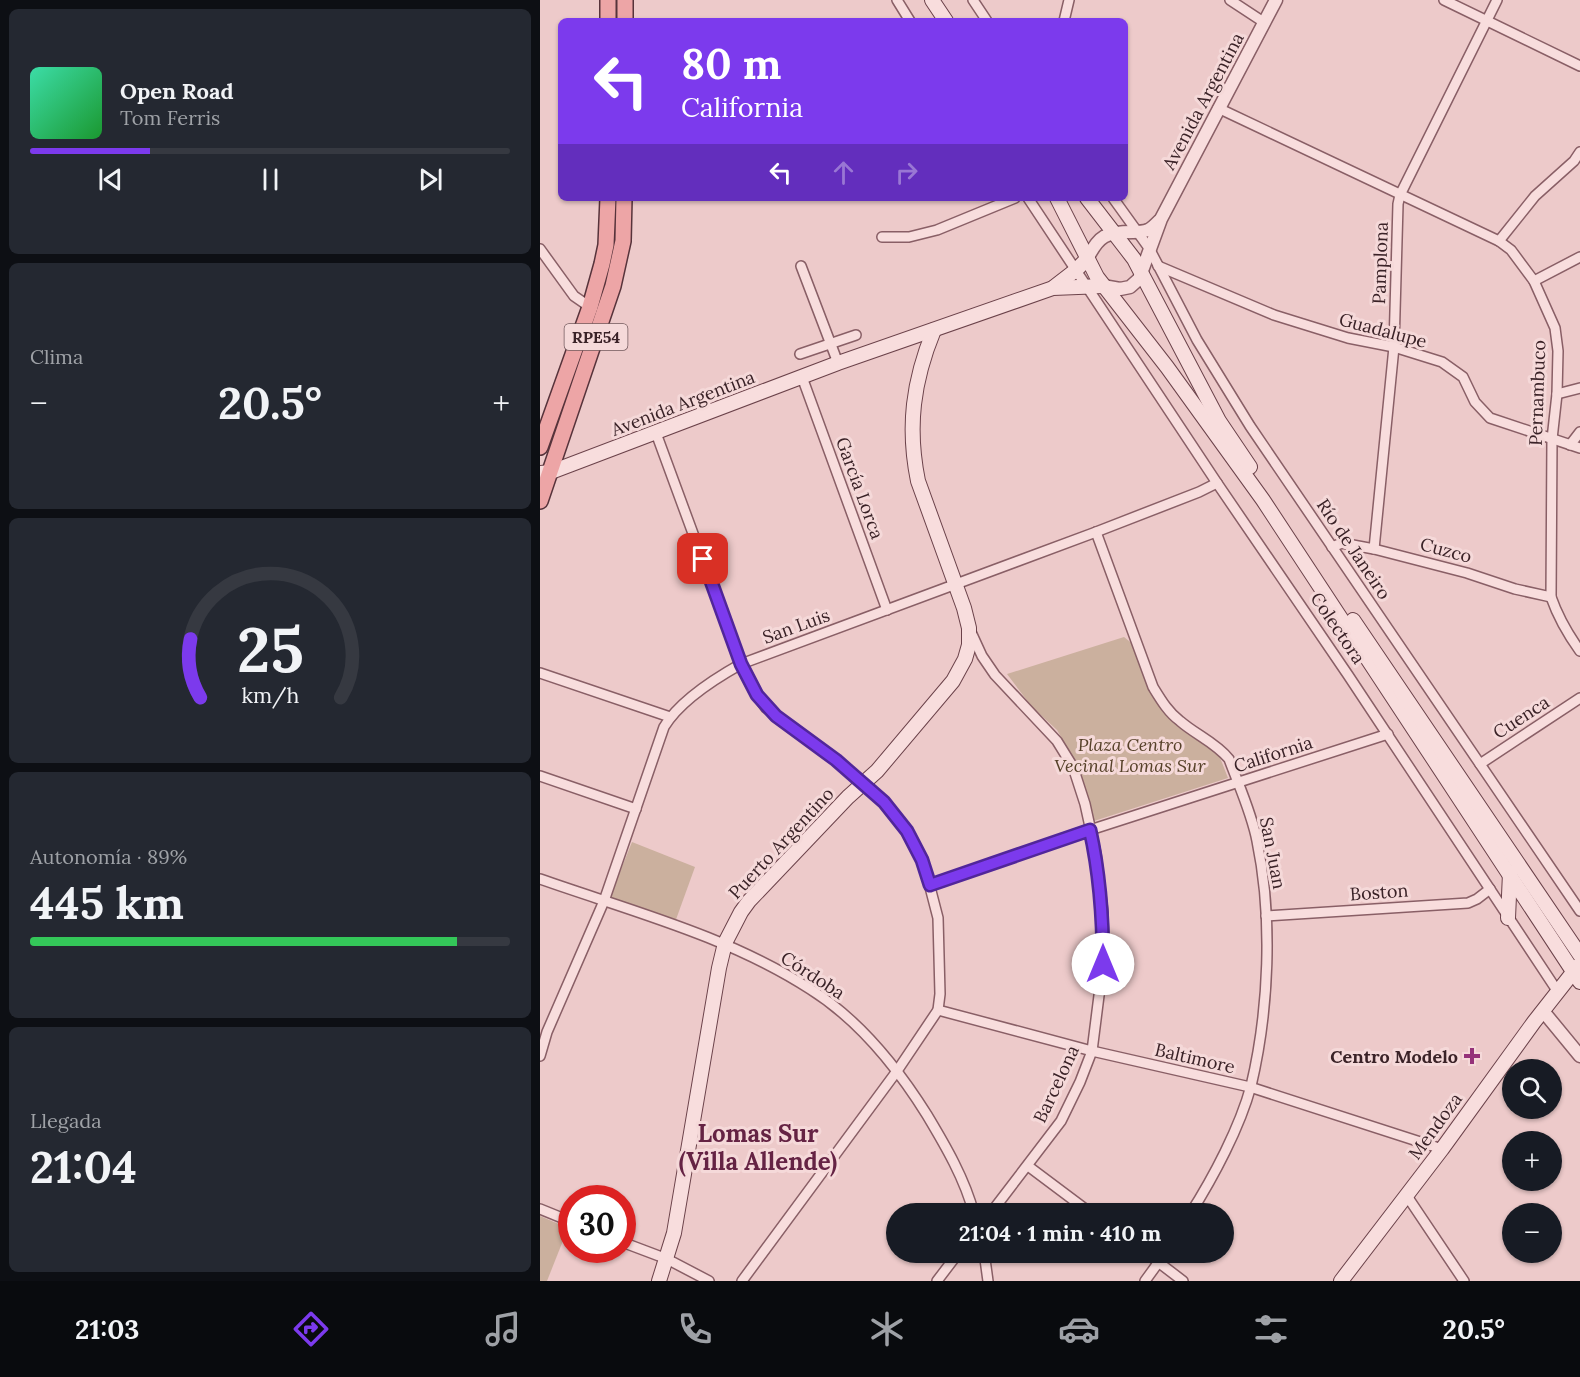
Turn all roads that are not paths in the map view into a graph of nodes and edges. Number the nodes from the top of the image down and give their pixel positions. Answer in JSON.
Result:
{"nodes":[{"id":1,"x":608,"y":0,"type":"edge"},
{"id":2,"x":625,"y":0,"type":"edge"},
{"id":3,"x":897,"y":0,"type":"edge"},
{"id":4,"x":973,"y":0,"type":"edge"},
{"id":5,"x":1069,"y":0,"type":"edge"},
{"id":6,"x":1230,"y":0,"type":"edge"},
{"id":7,"x":1276,"y":0,"type":"edge"},
{"id":8,"x":1444,"y":0,"type":"edge"},
{"id":9,"x":1497,"y":0,"type":"edge"},
{"id":10,"x":933,"y":1,"type":"edge"},
{"id":11,"x":608,"y":18,"type":"edge"},
{"id":12,"x":625,"y":18,"type":"edge"},
{"id":13,"x":908,"y":18,"type":"edge"},
{"id":14,"x":945,"y":18,"type":"edge"},
{"id":15,"x":985,"y":18,"type":"edge"},
{"id":16,"x":1065,"y":18,"type":"edge"},
{"id":17,"x":1487,"y":21,"type":"junction"},
{"id":18,"x":1265,"y":23,"type":"junction"},
{"id":19,"x":1580,"y":66,"type":"edge"},
{"id":20,"x":1218,"y":108,"type":"junction"},
{"id":21,"x":1580,"y":152,"type":"edge"},
{"id":22,"x":1400,"y":195,"type":"junction"},
{"id":23,"x":608,"y":201,"type":"edge"},
{"id":24,"x":624,"y":201,"type":"edge"},
{"id":25,"x":1008,"y":201,"type":"edge"},
{"id":26,"x":1030,"y":201,"type":"edge"},
{"id":27,"x":1058,"y":201,"type":"edge"},
{"id":28,"x":1089,"y":201,"type":"edge"},
{"id":29,"x":1115,"y":201,"type":"edge"},
{"id":30,"x":1161,"y":219,"type":"junction"},
{"id":31,"x":1115,"y":232,"type":"junction"},
{"id":32,"x":1136,"y":232,"type":"junction"},
{"id":33,"x":882,"y":237,"type":"dead end"},
{"id":34,"x":1500,"y":241,"type":"junction"},
{"id":35,"x":1149,"y":248,"type":"junction"},
{"id":36,"x":540,"y":249,"type":"edge"},
{"id":37,"x":1580,"y":257,"type":"edge"},
{"id":38,"x":1087,"y":259,"type":"junction"},
{"id":39,"x":801,"y":266,"type":"dead end"},
{"id":40,"x":1158,"y":266,"type":"junction"},
{"id":41,"x":1076,"y":270,"type":"junction"},
{"id":42,"x":1142,"y":272,"type":"junction"},
{"id":43,"x":1534,"y":281,"type":"junction"},
{"id":44,"x":1086,"y":285,"type":"junction"},
{"id":45,"x":1103,"y":286,"type":"junction"},
{"id":46,"x":1053,"y":288,"type":"junction"},
{"id":47,"x":590,"y":308,"type":"junction"},
{"id":48,"x":934,"y":330,"type":"junction"},
{"id":49,"x":856,"y":335,"type":"dead end"},
{"id":50,"x":830,"y":344,"type":"junction"},
{"id":51,"x":1394,"y":347,"type":"junction"},
{"id":52,"x":800,"y":354,"type":"dead end"},
{"id":53,"x":838,"y":363,"type":"junction"},
{"id":54,"x":802,"y":377,"type":"junction"},
{"id":55,"x":1580,"y":388,"type":"edge"},
{"id":56,"x":1557,"y":394,"type":"junction"},
{"id":57,"x":1580,"y":432,"type":"edge"},
{"id":58,"x":656,"y":433,"type":"junction"},
{"id":59,"x":1552,"y":439,"type":"junction"},
{"id":60,"x":1570,"y":445,"type":"junction"},
{"id":61,"x":540,"y":447,"type":"edge"},
{"id":62,"x":1580,"y":448,"type":"edge"},
{"id":63,"x":546,"y":472,"type":"edge"},
{"id":64,"x":1216,"y":483,"type":"junction"},
{"id":65,"x":540,"y":501,"type":"edge"},
{"id":66,"x":1096,"y":532,"type":"junction"},
{"id":67,"x":1332,"y":547,"type":"junction"},
{"id":68,"x":1374,"y":549,"type":"junction"},
{"id":69,"x":956,"y":584,"type":"junction"},
{"id":70,"x":1551,"y":597,"type":"junction"},
{"id":71,"x":887,"y":610,"type":"junction"},
{"id":72,"x":969,"y":628,"type":"junction"},
{"id":73,"x":1580,"y":651,"type":"edge"},
{"id":74,"x":741,"y":664,"type":"junction"},
{"id":75,"x":540,"y":673,"type":"edge"},
{"id":76,"x":1580,"y":698,"type":"edge"},
{"id":77,"x":670,"y":717,"type":"junction"},
{"id":78,"x":1388,"y":735,"type":"junction"},
{"id":79,"x":1480,"y":764,"type":"junction"},
{"id":80,"x":540,"y":776,"type":"edge"},
{"id":81,"x":862,"y":783,"type":"junction"},
{"id":82,"x":1238,"y":783,"type":"junction"},
{"id":83,"x":636,"y":809,"type":"junction"},
{"id":84,"x":1090,"y":830,"type":"junction"},
{"id":85,"x":1510,"y":873,"type":"junction"},
{"id":86,"x":540,"y":879,"type":"edge"},
{"id":87,"x":930,"y":885,"type":"junction"},
{"id":88,"x":1490,"y":890,"type":"junction"},
{"id":89,"x":604,"y":902,"type":"junction"},
{"id":90,"x":1580,"y":911,"type":"edge"},
{"id":91,"x":1266,"y":916,"type":"junction"},
{"id":92,"x":1508,"y":918,"type":"junction"},
{"id":93,"x":724,"y":943,"type":"junction"},
{"id":94,"x":1580,"y":955,"type":"edge"},
{"id":95,"x":1578,"y":973,"type":"edge"},
{"id":96,"x":1558,"y":992,"type":"junction"},
{"id":97,"x":938,"y":1010,"type":"junction"},
{"id":98,"x":1543,"y":1011,"type":"junction"},
{"id":99,"x":1092,"y":1051,"type":"junction"},
{"id":100,"x":540,"y":1056,"type":"edge"},
{"id":101,"x":1580,"y":1056,"type":"edge"},
{"id":102,"x":897,"y":1071,"type":"junction"},
{"id":103,"x":1250,"y":1087,"type":"junction"},
{"id":104,"x":1442,"y":1149,"type":"junction"},
{"id":105,"x":1028,"y":1166,"type":"junction"},
{"id":106,"x":1407,"y":1196,"type":"junction"},
{"id":107,"x":969,"y":1203,"type":"edge"},
{"id":108,"x":999,"y":1203,"type":"edge"},
{"id":109,"x":1077,"y":1203,"type":"edge"},
{"id":110,"x":1197,"y":1203,"type":"edge"},
{"id":111,"x":540,"y":1209,"type":"edge"},
{"id":112,"x":558,"y":1216,"type":"edge"},
{"id":113,"x":636,"y":1247,"type":"edge"},
{"id":114,"x":667,"y":1259,"type":"junction"},
{"id":115,"x":951,"y":1263,"type":"edge"},
{"id":116,"x":986,"y":1263,"type":"edge"},
{"id":117,"x":1159,"y":1263,"type":"joint"},
{"id":118,"x":659,"y":1281,"type":"edge"},
{"id":119,"x":709,"y":1281,"type":"edge"},
{"id":120,"x":741,"y":1281,"type":"edge"},
{"id":121,"x":938,"y":1281,"type":"edge"},
{"id":122,"x":988,"y":1281,"type":"edge"},
{"id":123,"x":1145,"y":1281,"type":"edge"},
{"id":124,"x":1183,"y":1281,"type":"edge"},
{"id":125,"x":1341,"y":1281,"type":"edge"},
{"id":126,"x":1464,"y":1281,"type":"edge"}],
"edges":[{"from":1,"to":11,"type":"main road"},
{"from":2,"to":12,"type":"main road"},
{"from":3,"to":13,"type":"street"},
{"from":4,"to":15,"type":"street"},
{"from":5,"to":16,"type":"street"},
{"from":6,"to":18,"type":"street"},
{"from":7,"to":18,"type":"street","name":"Avenida Argentina"},
{"from":8,"to":17,"type":"street"},
{"from":9,"to":17,"type":"street","name":"Pamplona"},
{"from":10,"to":14,"type":"main road"},
{"from":17,"to":19,"type":"street"},
{"from":17,"to":22,"type":"street","name":"Pamplona"},
{"from":18,"to":20,"type":"street","name":"Avenida Argentina"},
{"from":20,"to":22,"type":"street","name":"Pernambuco"},
{"from":20,"to":30,"type":"street","name":"Avenida Argentina"},
{"from":21,"to":34,"type":"street"},
{"from":22,"to":34,"type":"street","name":"Pernambuco"},
{"from":22,"to":51,"type":"street","name":"Pamplona"},
{"from":23,"to":47,"type":"main road","number":"RPE54"},
{"from":24,"to":63,"type":"main road","number":"RPE54"},
{"from":25,"to":33,"type":"street"},
{"from":26,"to":41,"type":"street"},
{"from":27,"to":38,"type":"main road"},
{"from":28,"to":31,"type":"main road"},
{"from":29,"to":32,"type":"street","name":"Río de Janeiro"},
{"from":30,"to":32,"type":"street"},
{"from":30,"to":35,"type":"street","name":"Avenida Argentina"},
{"from":31,"to":32,"type":"street"},
{"from":31,"to":38,"type":"street"},
{"from":31,"to":42,"type":"main road"},
{"from":32,"to":35,"type":"street","name":"Río de Janeiro"},
{"from":34,"to":43,"type":"street","name":"Pernambuco"},
{"from":35,"to":40,"type":"street","name":"Río de Janeiro"},
{"from":35,"to":42,"type":"street","name":"Avenida Argentina"},
{"from":36,"to":47,"type":"street"},
{"from":37,"to":43,"type":"street"},
{"from":38,"to":41,"type":"main road","name":"Avenida Argentina"},
{"from":38,"to":45,"type":"main road"},
{"from":39,"to":50,"type":"street"},
{"from":40,"to":51,"type":"street","name":"Guadalupe"},
{"from":40,"to":67,"type":"street","name":"Río de Janeiro"},
{"from":41,"to":44,"type":"street"},
{"from":41,"to":46,"type":"main road","name":"Avenida Argentina"},
{"from":42,"to":45,"type":"street"},
{"from":42,"to":94,"type":"main road"},
{"from":43,"to":56,"type":"street","name":"Pernambuco"},
{"from":44,"to":45,"type":"main road","name":"Avenida Argentina"},
{"from":44,"to":46,"type":"main road","name":"Avenida Argentina"},
{"from":44,"to":64,"type":"street","name":"Colectora"},
{"from":45,"to":85,"type":"main road"},
{"from":46,"to":48,"type":"main road","name":"Avenida Argentina"},
{"from":47,"to":61,"type":"main road","number":"RPE54"},
{"from":48,"to":53,"type":"main road","name":"Avenida Argentina"},
{"from":48,"to":69,"type":"main road","name":"Puerto Argentino"},
{"from":49,"to":50,"type":"street"},
{"from":50,"to":52,"type":"street"},
{"from":50,"to":53,"type":"street"},
{"from":51,"to":59,"type":"street","name":"Guadalupe"},
{"from":51,"to":68,"type":"street","name":"Pamplona"},
{"from":53,"to":54,"type":"main road","name":"Avenida Argentina"},
{"from":54,"to":58,"type":"main road","name":"Avenida Argentina"},
{"from":54,"to":71,"type":"street","name":"García Lorca"},
{"from":55,"to":56,"type":"street"},
{"from":56,"to":59,"type":"street","name":"Pernambuco"},
{"from":57,"to":60,"type":"street"},
{"from":58,"to":63,"type":"main road","name":"Avenida Argentina"},
{"from":58,"to":74,"type":"street"},
{"from":59,"to":60,"type":"street","name":"Guadalupe"},
{"from":59,"to":70,"type":"street","name":"Pernambuco"},
{"from":60,"to":62,"type":"street","name":"Guadalupe"},
{"from":63,"to":65,"type":"main road","number":"RPE54"},
{"from":64,"to":66,"type":"street","name":"San Luis"},
{"from":64,"to":78,"type":"street","name":"Colectora"},
{"from":66,"to":69,"type":"street","name":"San Luis"},
{"from":66,"to":82,"type":"street","name":"San Juan"},
{"from":67,"to":68,"type":"street","name":"Cuzco"},
{"from":67,"to":79,"type":"street","name":"Río de Janeiro"},
{"from":68,"to":70,"type":"street","name":"Cuzco"},
{"from":69,"to":71,"type":"street","name":"San Luis"},
{"from":69,"to":72,"type":"main road","name":"Puerto Argentino"},
{"from":70,"to":73,"type":"street","name":"Pernambuco"},
{"from":71,"to":74,"type":"street","name":"San Luis"},
{"from":72,"to":81,"type":"main road","name":"Puerto Argentino"},
{"from":72,"to":84,"type":"street","name":"Barcelona"},
{"from":74,"to":77,"type":"street","name":"San Luis"},
{"from":74,"to":81,"type":"street"},
{"from":75,"to":77,"type":"street"},
{"from":76,"to":79,"type":"street","name":"Cuenca"},
{"from":77,"to":83,"type":"street","name":"San Luis"},
{"from":78,"to":82,"type":"street","name":"California"},
{"from":78,"to":88,"type":"street","name":"Colectora"},
{"from":79,"to":90,"type":"street","name":"Río de Janeiro"},
{"from":80,"to":83,"type":"street"},
{"from":81,"to":87,"type":"street"},
{"from":81,"to":93,"type":"main road","name":"Puerto Argentino"},
{"from":82,"to":84,"type":"street","name":"California"},
{"from":82,"to":91,"type":"street","name":"San Juan"},
{"from":83,"to":89,"type":"street","name":"San Luis"},
{"from":84,"to":87,"type":"street","name":"California"},
{"from":84,"to":99,"type":"street","name":"Barcelona"},
{"from":85,"to":92,"type":"main road"},
{"from":85,"to":95,"type":"main road"},
{"from":86,"to":89,"type":"street","name":"Córdoba"},
{"from":87,"to":97,"type":"street"},
{"from":88,"to":91,"type":"street","name":"Boston"},
{"from":88,"to":92,"type":"street","name":"Colectora"},
{"from":89,"to":93,"type":"street","name":"Córdoba"},
{"from":89,"to":100,"type":"street","name":"San Luis"},
{"from":91,"to":103,"type":"street","name":"San Juan"},
{"from":92,"to":96,"type":"street","name":"Colectora"},
{"from":93,"to":102,"type":"street","name":"Córdoba"},
{"from":93,"to":114,"type":"main road","name":"Puerto Argentino"},
{"from":95,"to":96,"type":"main road","name":"Mendoza"},
{"from":96,"to":98,"type":"main road","name":"Mendoza"},
{"from":97,"to":99,"type":"street","name":"Baltimore"},
{"from":97,"to":102,"type":"street"},
{"from":98,"to":101,"type":"street"},
{"from":98,"to":104,"type":"main road","name":"Mendoza"},
{"from":99,"to":103,"type":"street","name":"Baltimore"},
{"from":99,"to":105,"type":"street","name":"Barcelona"},
{"from":102,"to":107,"type":"street","name":"Córdoba"},
{"from":102,"to":120,"type":"street"},
{"from":103,"to":104,"type":"street","name":"Baltimore"},
{"from":103,"to":110,"type":"street","name":"San Juan"},
{"from":104,"to":106,"type":"main road","name":"Mendoza"},
{"from":105,"to":108,"type":"street","name":"Barcelona"},
{"from":105,"to":109,"type":"street"},
{"from":106,"to":125,"type":"main road","name":"Mendoza"},
{"from":106,"to":126,"type":"street"},
{"from":111,"to":112,"type":"street"},
{"from":113,"to":114,"type":"street"},
{"from":114,"to":118,"type":"main road","name":"Puerto Argentino"},
{"from":114,"to":119,"type":"street"},
{"from":115,"to":121,"type":"street"},
{"from":116,"to":122,"type":"street"},
{"from":117,"to":123,"type":"street"},
{"from":117,"to":124,"type":"street"}]}
